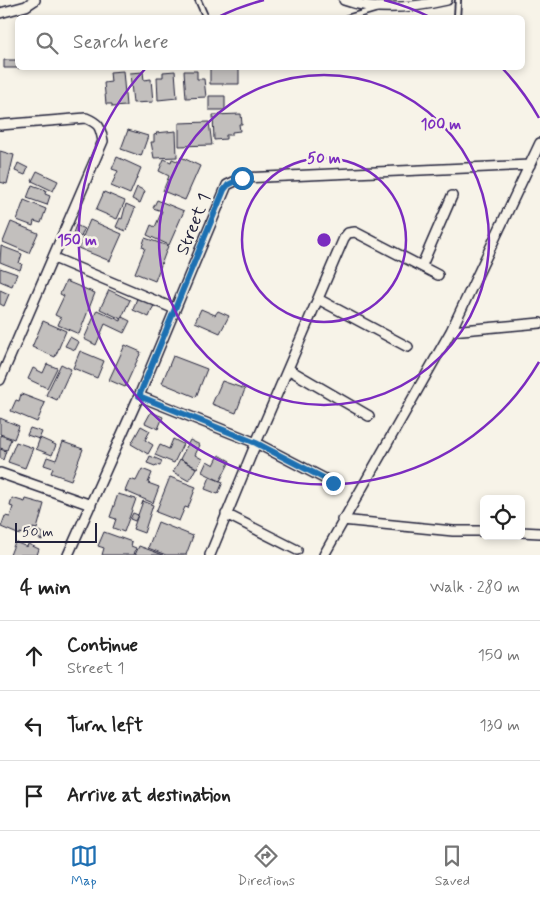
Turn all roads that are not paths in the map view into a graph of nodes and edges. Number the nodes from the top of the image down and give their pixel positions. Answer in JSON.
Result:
{"nodes":[{"id":1,"x":35,"y":0,"type":"edge"},
{"id":2,"x":198,"y":0,"type":"edge"},
{"id":3,"x":344,"y":0,"type":"edge"},
{"id":4,"x":447,"y":0,"type":"edge"},
{"id":5,"x":458,"y":0,"type":"edge"},
{"id":6,"x":379,"y":8,"type":"junction"},
{"id":7,"x":0,"y":13,"type":"edge"},
{"id":8,"x":205,"y":15,"type":"edge"},
{"id":9,"x":357,"y":15,"type":"edge"},
{"id":10,"x":456,"y":15,"type":"edge"},
{"id":11,"x":0,"y":125,"type":"edge"},
{"id":12,"x":540,"y":143,"type":"edge"},
{"id":13,"x":530,"y":165,"type":"junction"},
{"id":14,"x":452,"y":196,"type":"dead end"},
{"id":15,"x":54,"y":258,"type":"junction"},
{"id":16,"x":422,"y":265,"type":"junction"},
{"id":17,"x":438,"y":275,"type":"dead end"},
{"id":18,"x":318,"y":299,"type":"junction"},
{"id":19,"x":175,"y":309,"type":"junction"},
{"id":20,"x":540,"y":323,"type":"edge"},
{"id":21,"x":451,"y":331,"type":"junction"},
{"id":22,"x":408,"y":347,"type":"dead end"},
{"id":23,"x":288,"y":370,"type":"junction"},
{"id":24,"x":0,"y":380,"type":"edge"},
{"id":25,"x":139,"y":396,"type":"junction"},
{"id":26,"x":369,"y":416,"type":"dead end"},
{"id":27,"x":256,"y":443,"type":"junction"},
{"id":28,"x":0,"y":473,"type":"edge"},
{"id":29,"x":333,"y":483,"type":"dead end"},
{"id":30,"x":91,"y":505,"type":"junction"},
{"id":31,"x":226,"y":514,"type":"junction"},
{"id":32,"x":342,"y":520,"type":"junction"},
{"id":33,"x":480,"y":532,"type":"edge"},
{"id":34,"x":525,"y":532,"type":"edge"},
{"id":35,"x":540,"y":533,"type":"edge"},
{"id":36,"x":297,"y":550,"type":"dead end"},
{"id":37,"x":68,"y":555,"type":"edge"},
{"id":38,"x":210,"y":555,"type":"edge"},
{"id":39,"x":324,"y":555,"type":"edge"}],
"edges":[{"from":1,"to":7,"type":"street"},
{"from":2,"to":8,"type":"lane"},
{"from":3,"to":6,"type":"street"},
{"from":4,"to":6,"type":"street"},
{"from":5,"to":10,"type":"lane"},
{"from":6,"to":9,"type":"lane"},
{"from":11,"to":15,"type":"street"},
{"from":12,"to":13,"type":"street"},
{"from":13,"to":19,"type":"street","name":"Street 1"},
{"from":13,"to":21,"type":"street"},
{"from":14,"to":16,"type":"street"},
{"from":15,"to":19,"type":"street"},
{"from":15,"to":24,"type":"street"},
{"from":16,"to":17,"type":"street"},
{"from":16,"to":18,"type":"street"},
{"from":18,"to":22,"type":"street"},
{"from":18,"to":23,"type":"street"},
{"from":19,"to":25,"type":"street","name":"Street 1"},
{"from":20,"to":21,"type":"street"},
{"from":21,"to":32,"type":"street"},
{"from":23,"to":26,"type":"street"},
{"from":23,"to":27,"type":"street"},
{"from":25,"to":27,"type":"street"},
{"from":25,"to":30,"type":"street","name":"Street 1"},
{"from":27,"to":29,"type":"street"},
{"from":27,"to":31,"type":"street"},
{"from":28,"to":30,"type":"street"},
{"from":30,"to":37,"type":"street","name":"Street 1"},
{"from":31,"to":36,"type":"street"},
{"from":31,"to":38,"type":"street"},
{"from":32,"to":33,"type":"street"},
{"from":32,"to":39,"type":"street"},
{"from":34,"to":35,"type":"street"}]}
